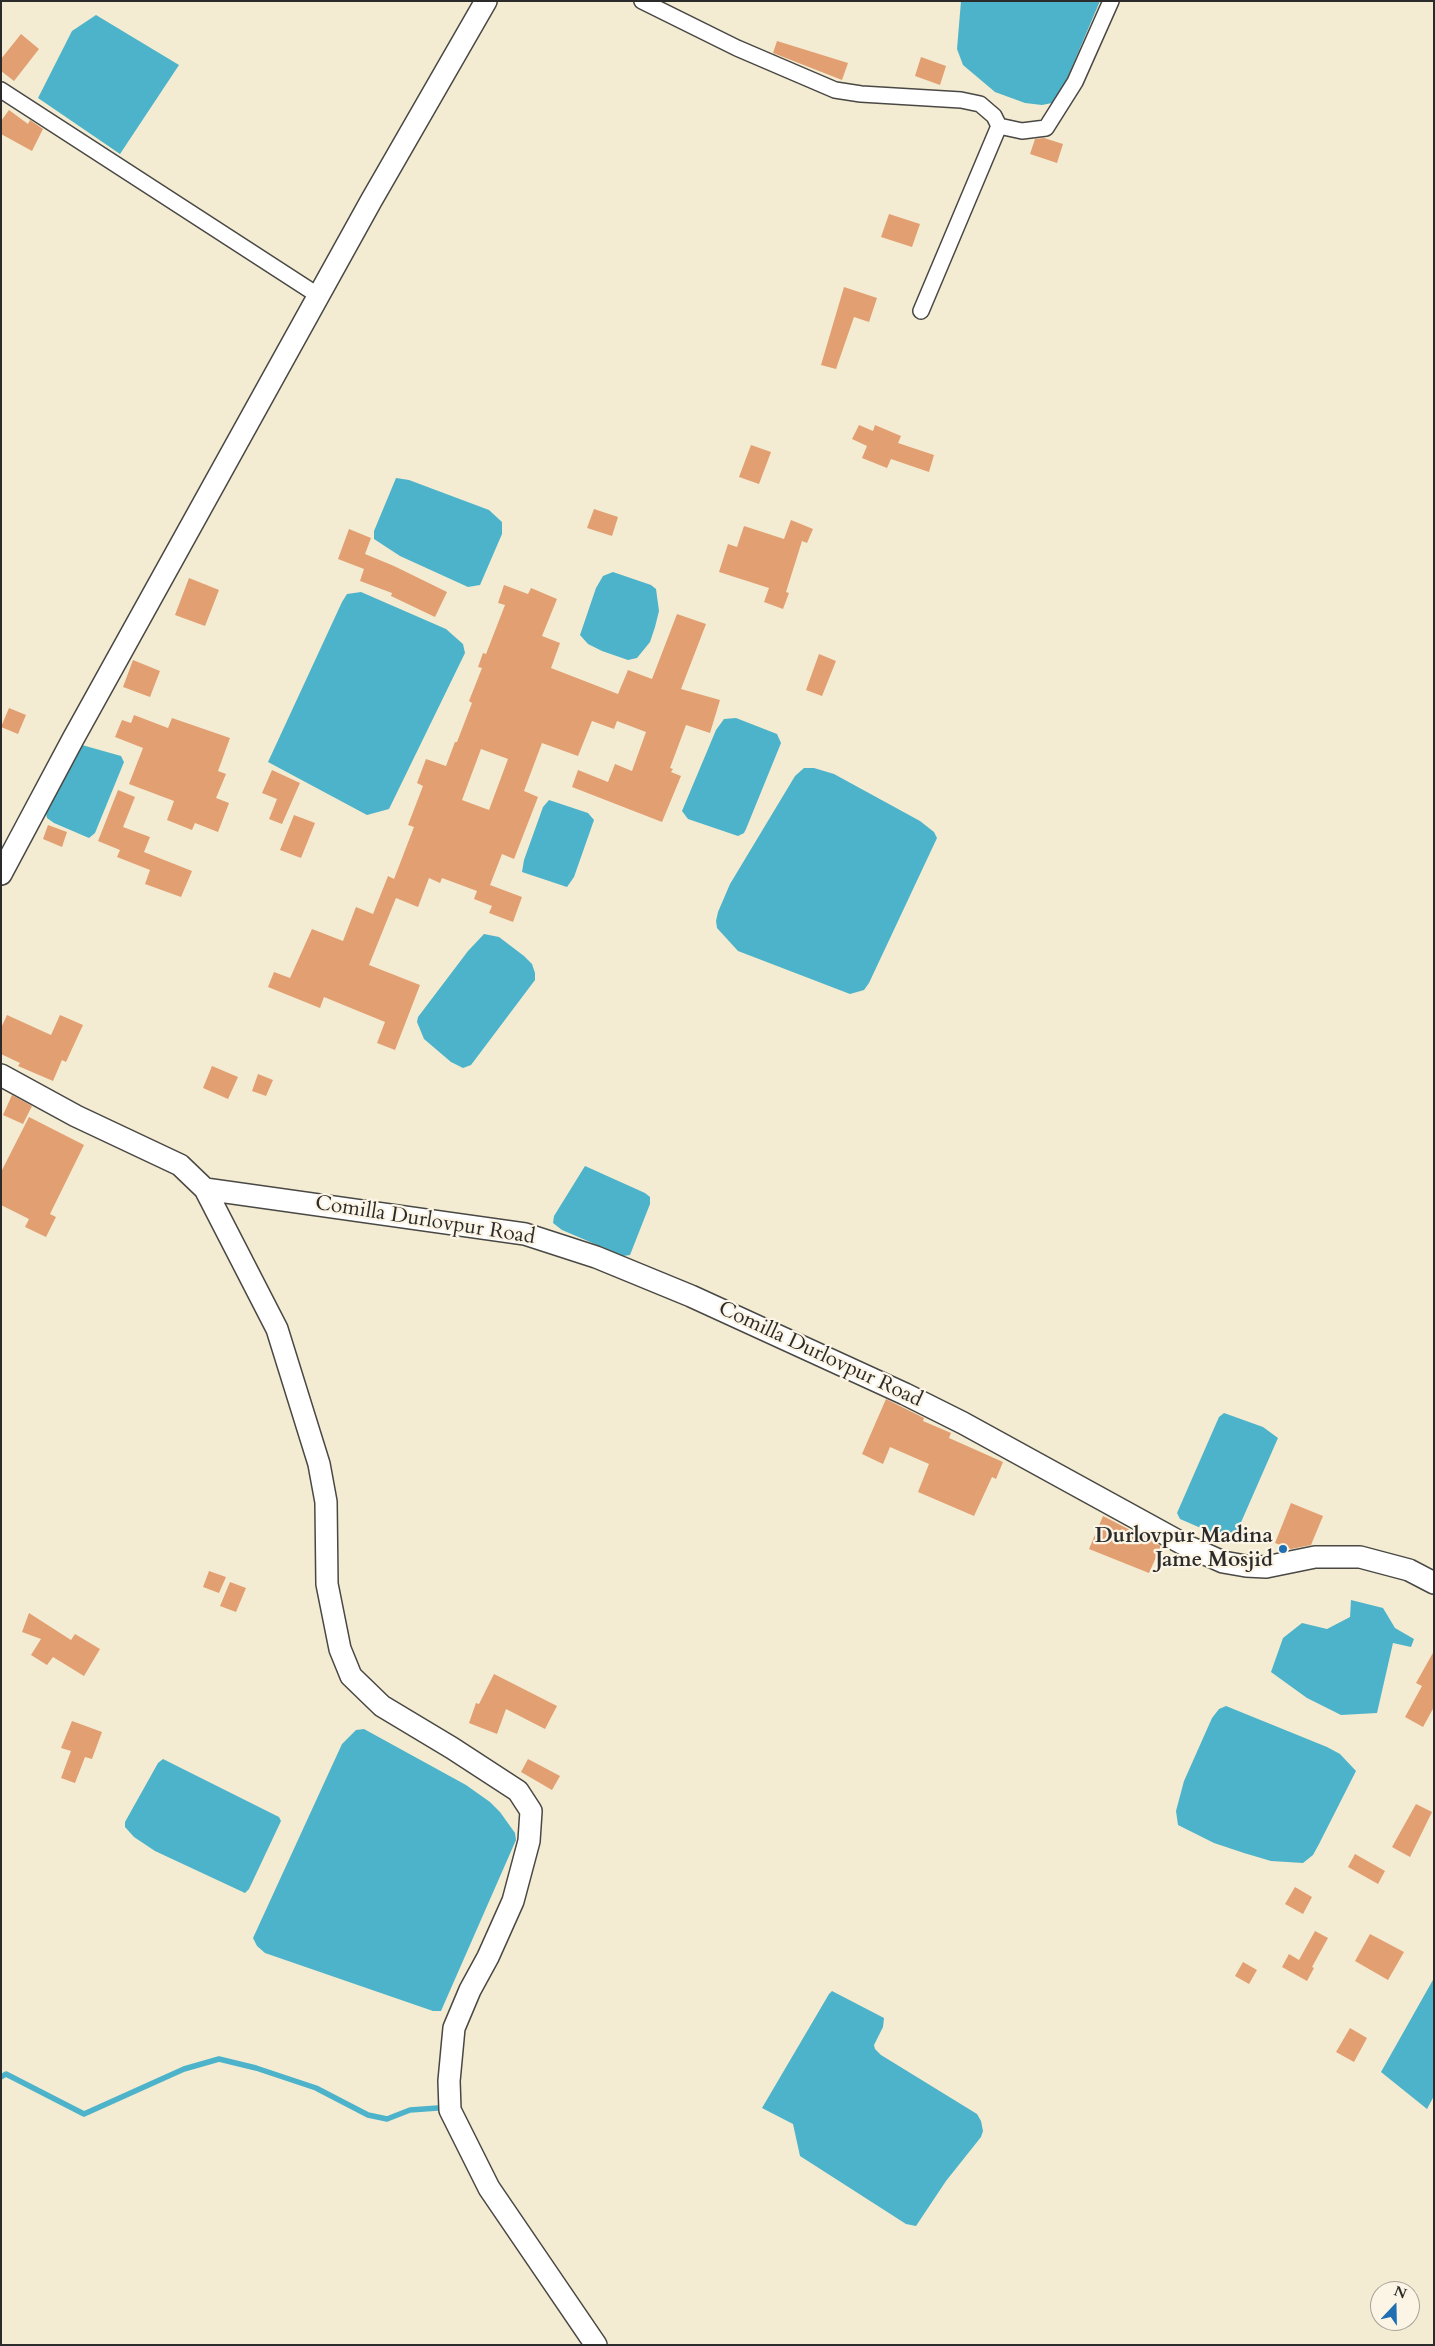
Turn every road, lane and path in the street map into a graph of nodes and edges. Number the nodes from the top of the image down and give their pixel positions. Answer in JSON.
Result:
{"nodes":[{"id":1,"x":486,"y":1,"type":"edge"},
{"id":2,"x":642,"y":1,"type":"edge"},
{"id":3,"x":1111,"y":1,"type":"edge"},
{"id":4,"x":1,"y":90,"type":"edge"},
{"id":5,"x":999,"y":126,"type":"junction"},
{"id":6,"x":319,"y":296,"type":"junction"},
{"id":7,"x":921,"y":311,"type":"dead end"},
{"id":8,"x":1,"y":874,"type":"edge"},
{"id":9,"x":1,"y":1075,"type":"edge"},
{"id":10,"x":206,"y":1188,"type":"junction"},
{"id":11,"x":1434,"y":1583,"type":"edge"},
{"id":12,"x":596,"y":2345,"type":"edge"}],
"edges":[{"from":1,"to":6,"type":"street"},
{"from":2,"to":5,"type":"street"},
{"from":3,"to":5,"type":"street"},
{"from":4,"to":6,"type":"street"},
{"from":5,"to":7,"type":"street"},
{"from":6,"to":8,"type":"street"},
{"from":9,"to":10,"type":"street"},
{"from":10,"to":11,"type":"street","name":"Comilla Durlovpur Road"},
{"from":10,"to":12,"type":"street"}]}
